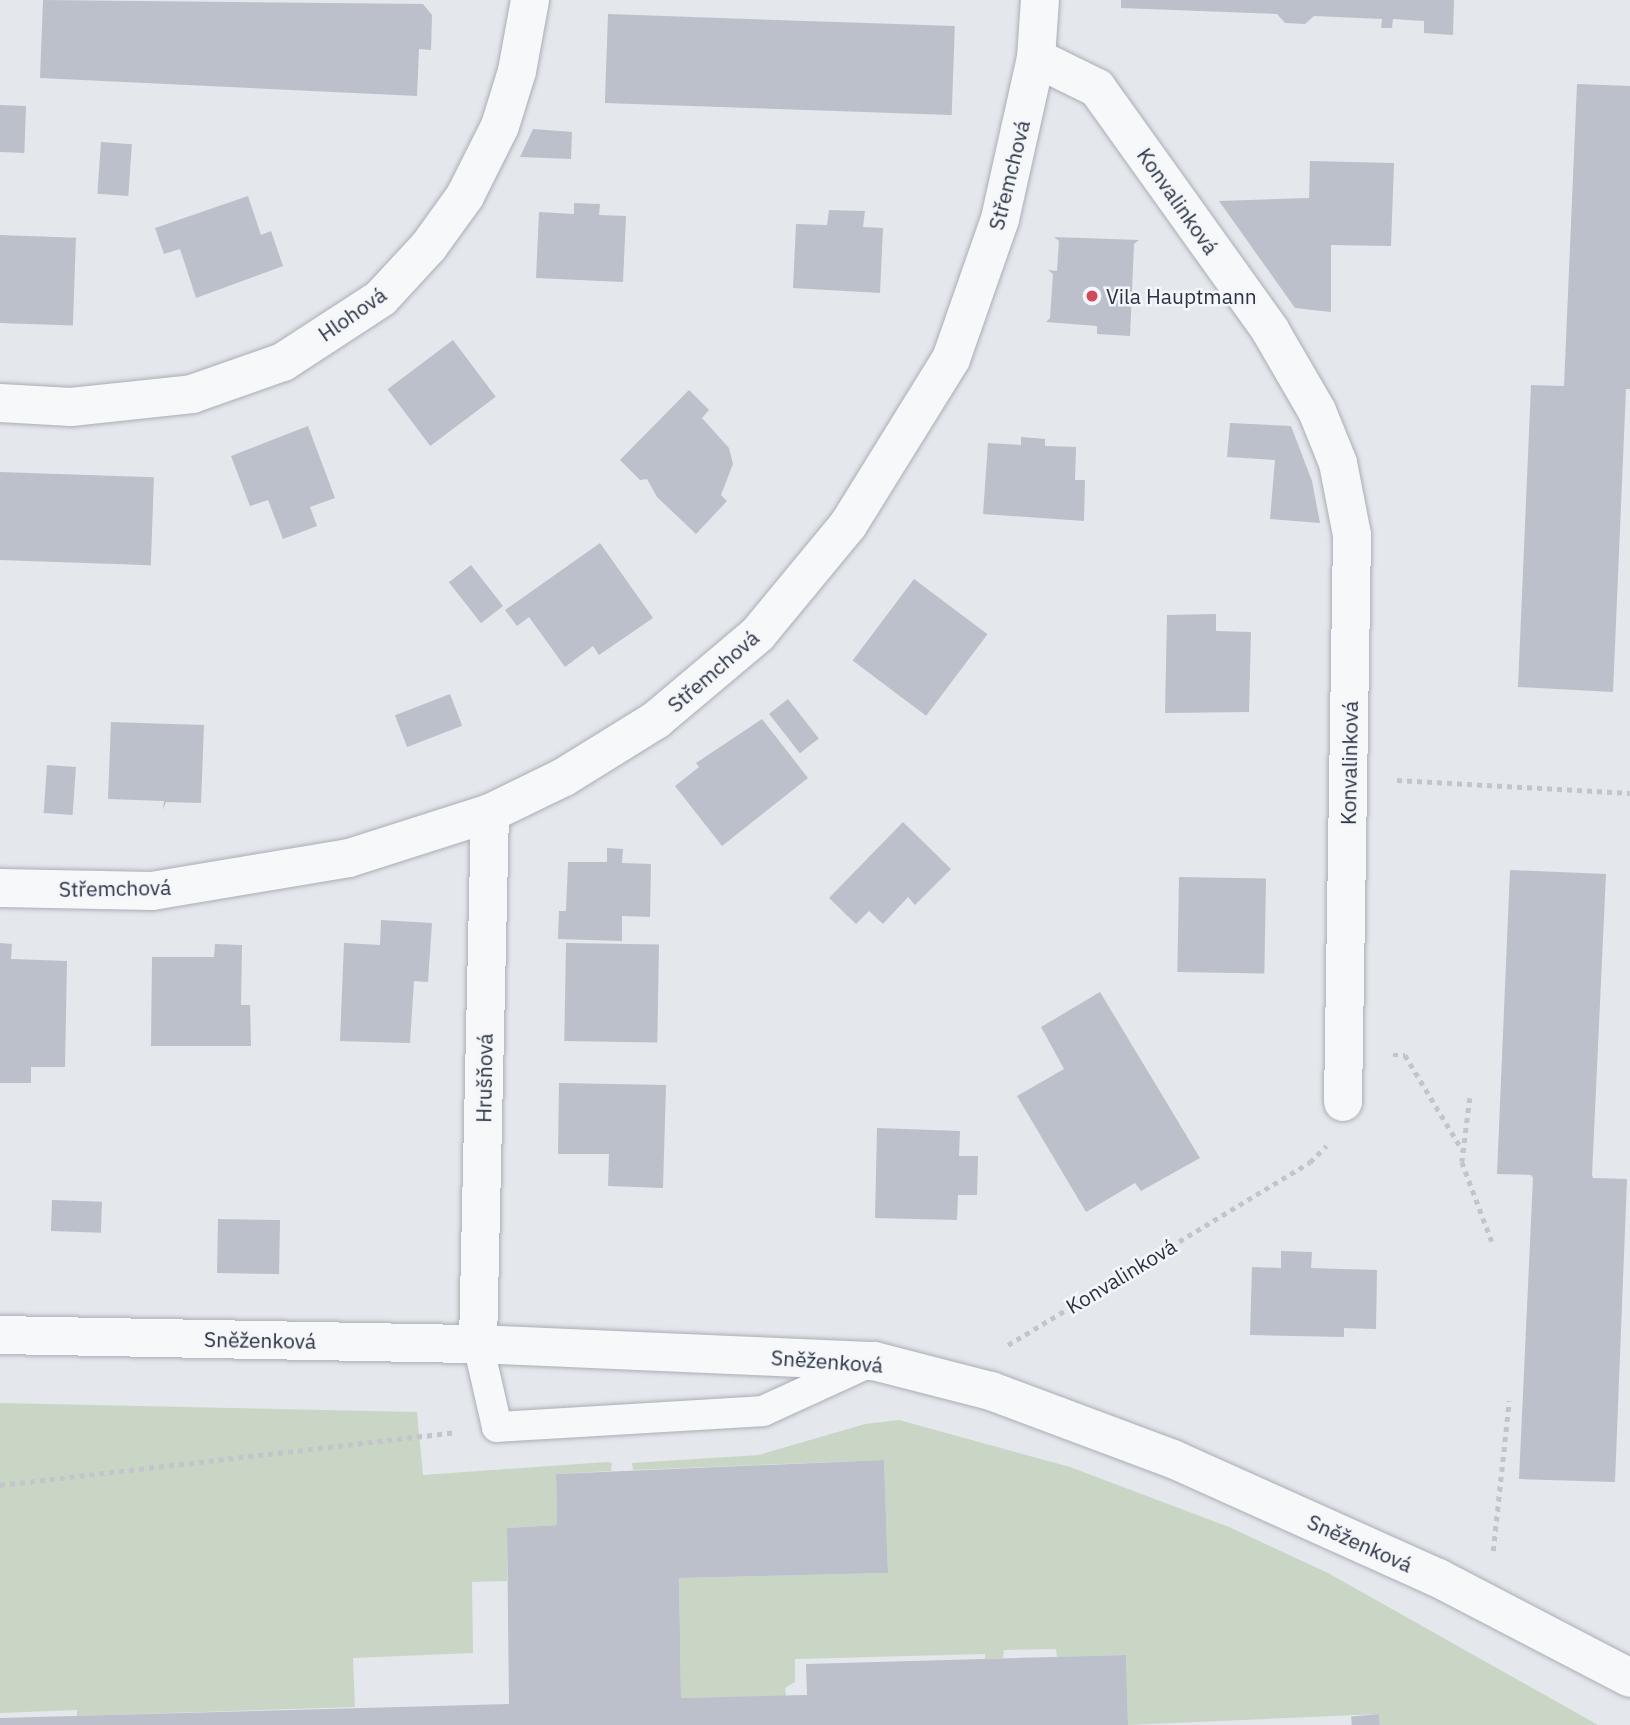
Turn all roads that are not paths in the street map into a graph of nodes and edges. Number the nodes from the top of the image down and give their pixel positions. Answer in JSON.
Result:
{"nodes":[{"id":1,"x":530,"y":0,"type":"edge"},
{"id":2,"x":1040,"y":0,"type":"edge"},
{"id":3,"x":1036,"y":58,"type":"junction"},
{"id":4,"x":0,"y":403,"type":"edge"},
{"id":5,"x":490,"y":813,"type":"junction"},
{"id":6,"x":0,"y":888,"type":"edge"},
{"id":7,"x":1343,"y":1102,"type":"road end"},
{"id":8,"x":0,"y":1335,"type":"edge"},
{"id":9,"x":478,"y":1344,"type":"junction"},
{"id":10,"x":874,"y":1361,"type":"junction"},
{"id":11,"x":1630,"y":1678,"type":"edge"}],
"edges":[{"from":1,"to":4,"type":"street","name":"Hlohová"},
{"from":2,"to":3,"type":"street","name":"Střemchová"},
{"from":3,"to":5,"type":"street","name":"Střemchová"},
{"from":3,"to":7,"type":"street","name":"Konvalinková"},
{"from":5,"to":6,"type":"street","name":"Střemchová"},
{"from":5,"to":9,"type":"street","name":"Hrušňová"},
{"from":8,"to":9,"type":"street","name":"Sněženková"},
{"from":9,"to":10,"type":"street","name":"Sněženková"},
{"from":9,"to":10,"type":"lane"},
{"from":10,"to":11,"type":"street","name":"Sněženková"}]}
